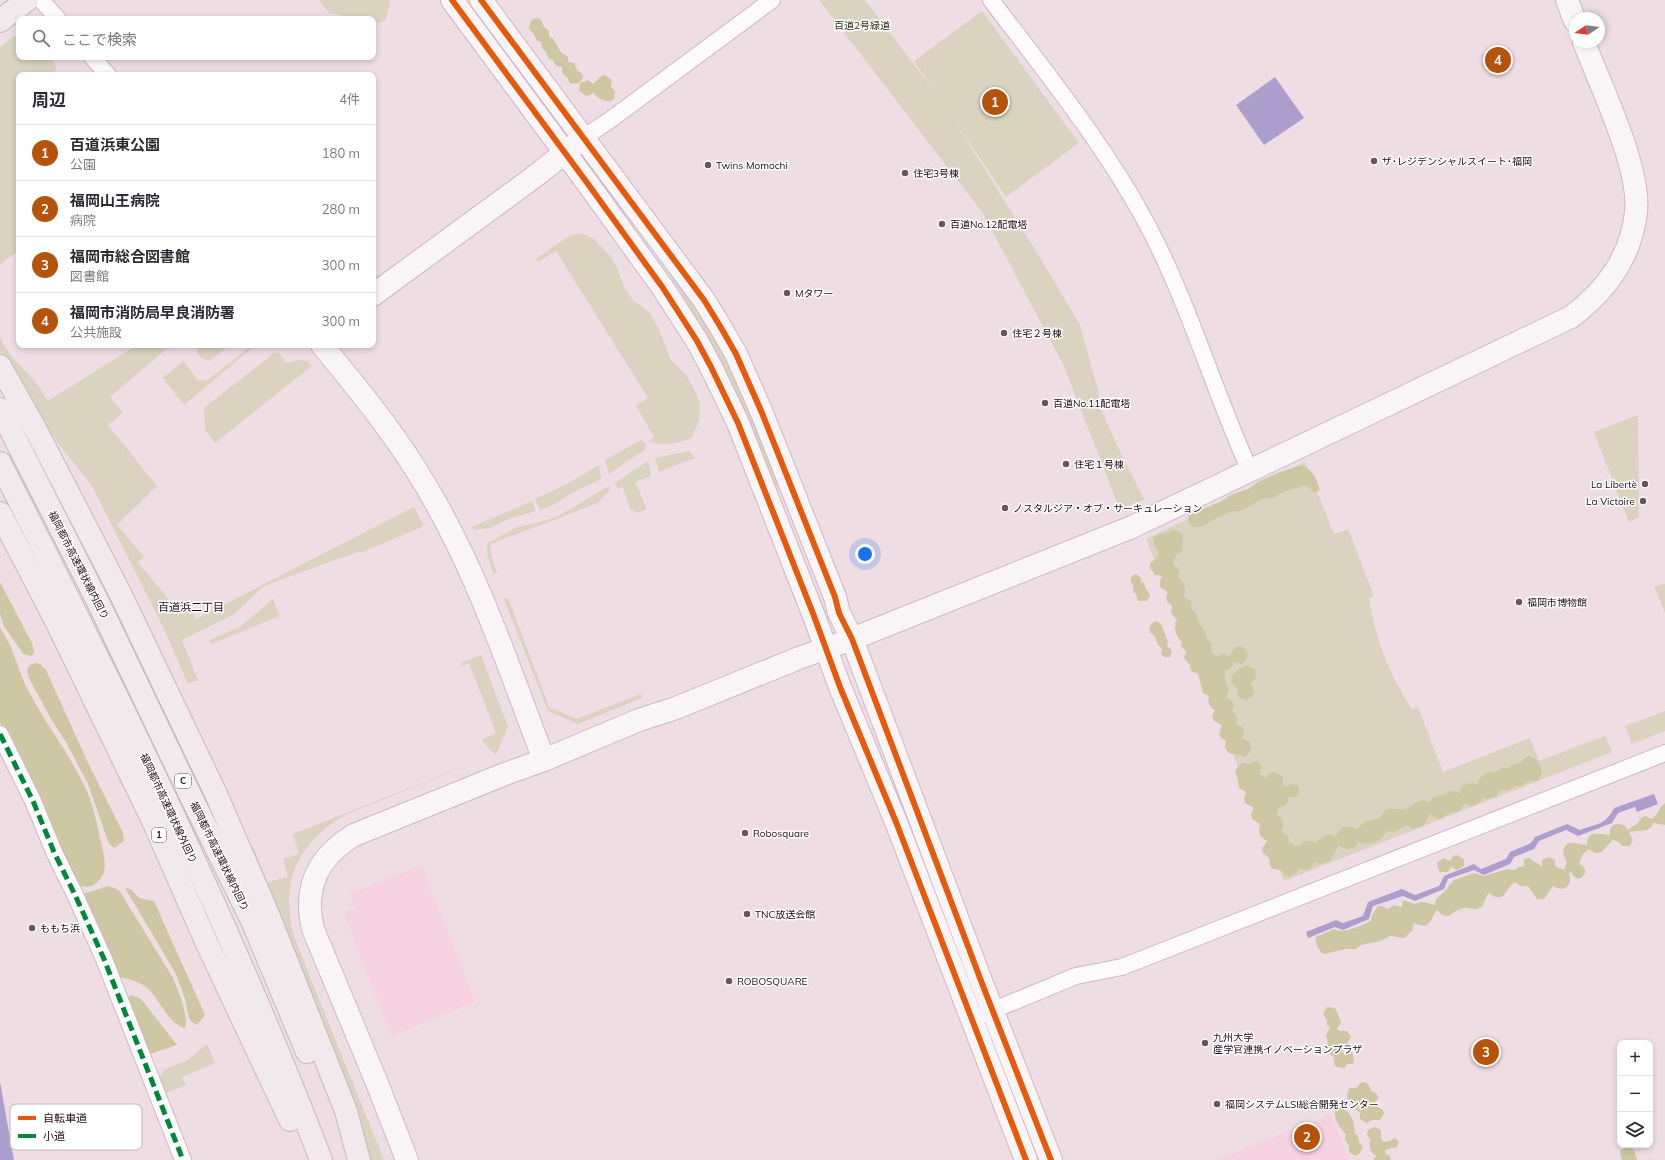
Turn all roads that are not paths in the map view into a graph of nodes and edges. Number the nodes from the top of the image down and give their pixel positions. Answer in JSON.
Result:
{"nodes":[{"id":1,"x":27,"y":0,"type":"edge"},
{"id":2,"x":42,"y":0,"type":"edge"},
{"id":3,"x":452,"y":0,"type":"edge"},
{"id":4,"x":481,"y":0,"type":"edge"},
{"id":5,"x":772,"y":0,"type":"edge"},
{"id":6,"x":992,"y":0,"type":"edge"},
{"id":7,"x":1567,"y":0,"type":"edge"},
{"id":8,"x":1572,"y":12,"type":"edge"},
{"id":9,"x":55,"y":16,"type":"edge"},
{"id":10,"x":0,"y":21,"type":"edge"},
{"id":11,"x":1586,"y":48,"type":"edge"},
{"id":12,"x":95,"y":60,"type":"edge"},
{"id":13,"x":105,"y":72,"type":"edge"},
{"id":14,"x":583,"y":138,"type":"junction"},
{"id":15,"x":564,"y":153,"type":"junction"},
{"id":16,"x":376,"y":293,"type":"edge"},
{"id":17,"x":324,"y":348,"type":"edge"},
{"id":18,"x":0,"y":366,"type":"edge"},
{"id":19,"x":0,"y":409,"type":"edge"},
{"id":20,"x":0,"y":463,"type":"edge"},
{"id":21,"x":1250,"y":471,"type":"junction"},
{"id":22,"x":0,"y":513,"type":"edge"},
{"id":23,"x":852,"y":639,"type":"junction"},
{"id":24,"x":825,"y":648,"type":"junction"},
{"id":25,"x":0,"y":734,"type":"edge"},
{"id":26,"x":1665,"y":753,"type":"edge"},
{"id":27,"x":544,"y":760,"type":"junction"},
{"id":28,"x":992,"y":1009,"type":"junction"},
{"id":29,"x":972,"y":1020,"type":"junction"},
{"id":30,"x":183,"y":1160,"type":"edge"},
{"id":31,"x":310,"y":1160,"type":"edge"},
{"id":32,"x":321,"y":1160,"type":"edge"},
{"id":33,"x":350,"y":1160,"type":"edge"},
{"id":34,"x":359,"y":1160,"type":"edge"},
{"id":35,"x":407,"y":1160,"type":"edge"},
{"id":36,"x":1026,"y":1160,"type":"edge"},
{"id":37,"x":1051,"y":1160,"type":"edge"}],
"edges":[{"from":1,"to":10,"type":"highway"},
{"from":2,"to":9,"type":"street"},
{"from":3,"to":15,"type":"street"},
{"from":4,"to":14,"type":"street"},
{"from":5,"to":14,"type":"street"},
{"from":6,"to":21,"type":"street"},
{"from":7,"to":8,"type":"street"},
{"from":11,"to":21,"type":"street"},
{"from":12,"to":13,"type":"street"},
{"from":14,"to":15,"type":"street"},
{"from":14,"to":23,"type":"street"},
{"from":15,"to":16,"type":"street"},
{"from":15,"to":24,"type":"street"},
{"from":17,"to":27,"type":"street"},
{"from":18,"to":34,"type":"highway"},
{"from":19,"to":33,"type":"highway","name":"福岡都市高速環状線内回り","number":"C"},
{"from":20,"to":32,"type":"highway","name":"福岡都市高速環状線外回り","number":"C"},
{"from":21,"to":23,"type":"street"},
{"from":22,"to":31,"type":"highway","number":"1"},
{"from":23,"to":24,"type":"street"},
{"from":23,"to":28,"type":"street"},
{"from":24,"to":27,"type":"street"},
{"from":24,"to":29,"type":"street"},
{"from":25,"to":30,"type":"street"},
{"from":26,"to":28,"type":"street"},
{"from":27,"to":35,"type":"street"},
{"from":28,"to":29,"type":"street"},
{"from":28,"to":37,"type":"street"},
{"from":29,"to":36,"type":"street"}]}
